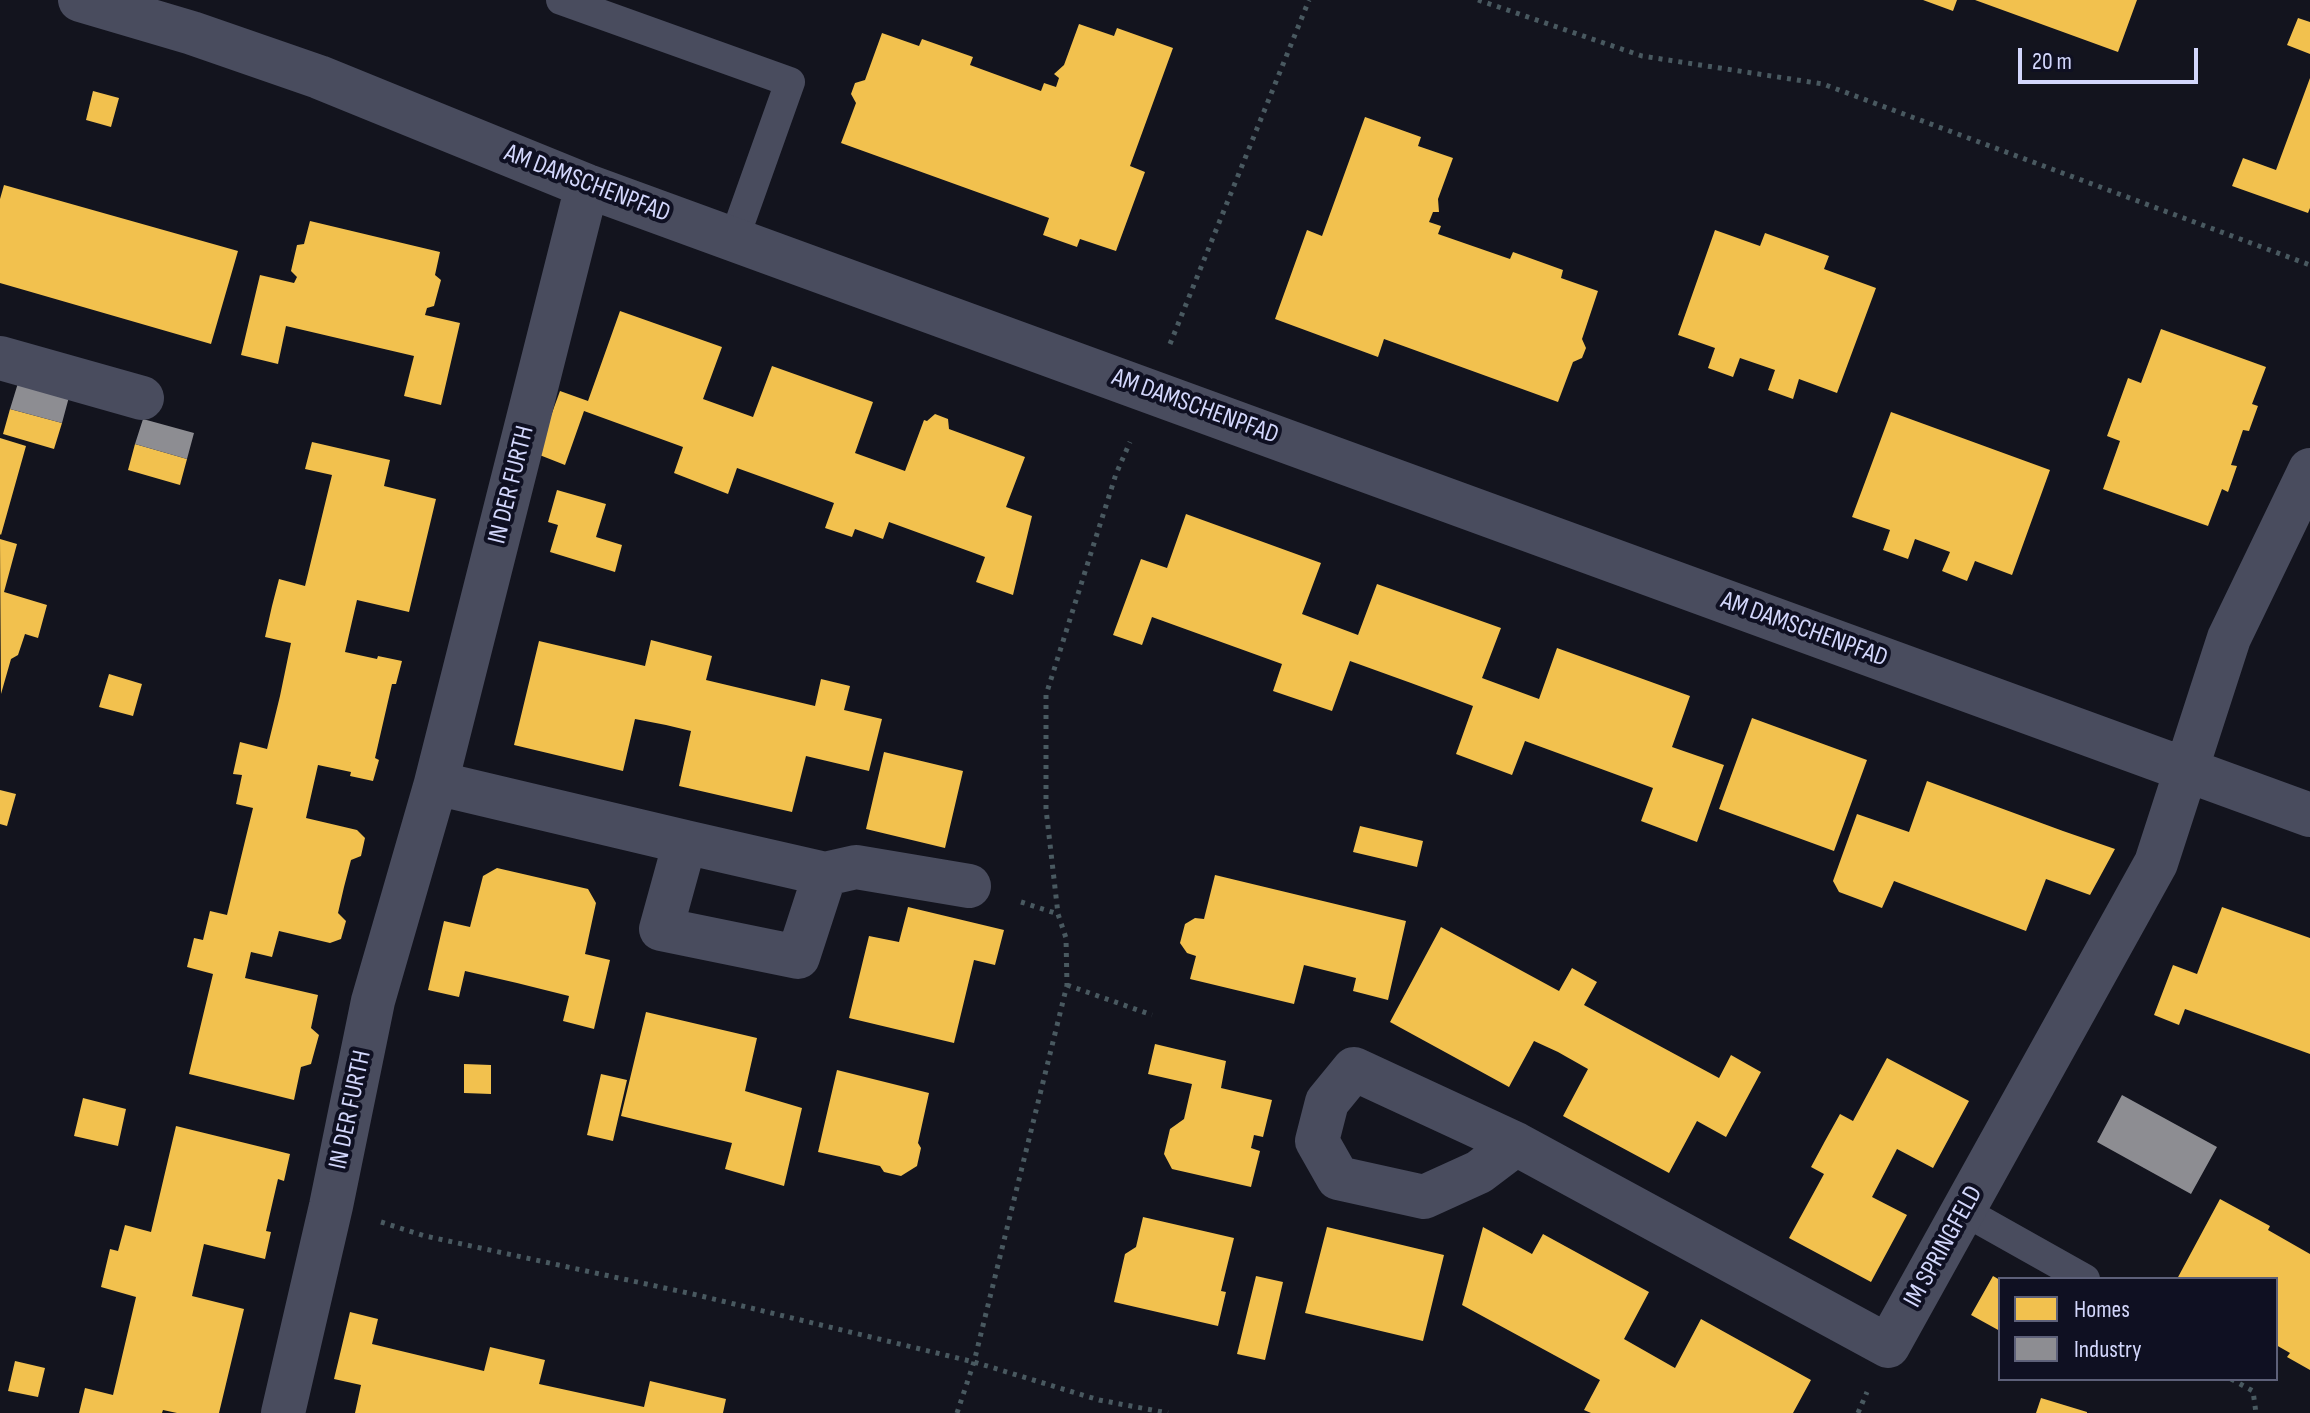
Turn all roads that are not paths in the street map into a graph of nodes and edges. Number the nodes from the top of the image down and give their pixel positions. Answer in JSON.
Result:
{"nodes":[{"id":1,"x":80,"y":0,"type":"edge"},
{"id":2,"x":561,"y":0,"type":"edge"},
{"id":3,"x":198,"y":17,"type":"edge"},
{"id":4,"x":587,"y":186,"type":"junction"},
{"id":5,"x":734,"y":239,"type":"junction"},
{"id":6,"x":0,"y":358,"type":"edge"},
{"id":7,"x":142,"y":398,"type":"dead end"},
{"id":8,"x":2310,"y":470,"type":"edge"},
{"id":9,"x":2186,"y":770,"type":"junction"},
{"id":10,"x":436,"y":783,"type":"junction"},
{"id":11,"x":2310,"y":815,"type":"edge"},
{"id":12,"x":685,"y":842,"type":"junction"},
{"id":13,"x":825,"y":874,"type":"junction"},
{"id":14,"x":969,"y":886,"type":"dead end"},
{"id":15,"x":1516,"y":1144,"type":"dead end"},
{"id":16,"x":1964,"y":1211,"type":"junction"},
{"id":17,"x":2081,"y":1277,"type":"edge"},
{"id":18,"x":283,"y":1413,"type":"edge"}],
"edges":[{"from":1,"to":3,"type":"street","name":"AM DAMSCHENPFAD"},
{"from":2,"to":5,"type":"lane"},
{"from":3,"to":4,"type":"street","name":"AM DAMSCHENPFAD"},
{"from":4,"to":5,"type":"street","name":"AM DAMSCHENPFAD"},
{"from":4,"to":10,"type":"street","name":"IN DER FURTH"},
{"from":5,"to":9,"type":"street","name":"AM DAMSCHENPFAD"},
{"from":6,"to":7,"type":"street"},
{"from":8,"to":9,"type":"street","name":"IM SPRINGFELD"},
{"from":9,"to":11,"type":"street","name":"AM DAMSCHENPFAD"},
{"from":9,"to":16,"type":"street","name":"IM SPRINGFELD"},
{"from":10,"to":12,"type":"street"},
{"from":10,"to":18,"type":"street","name":"IN DER FURTH"},
{"from":12,"to":13,"type":"street"},
{"from":12,"to":13,"type":"street"},
{"from":13,"to":14,"type":"street"},
{"from":15,"to":16,"type":"street","name":"IM SPRINGFELD"},
{"from":16,"to":17,"type":"lane"}]}
